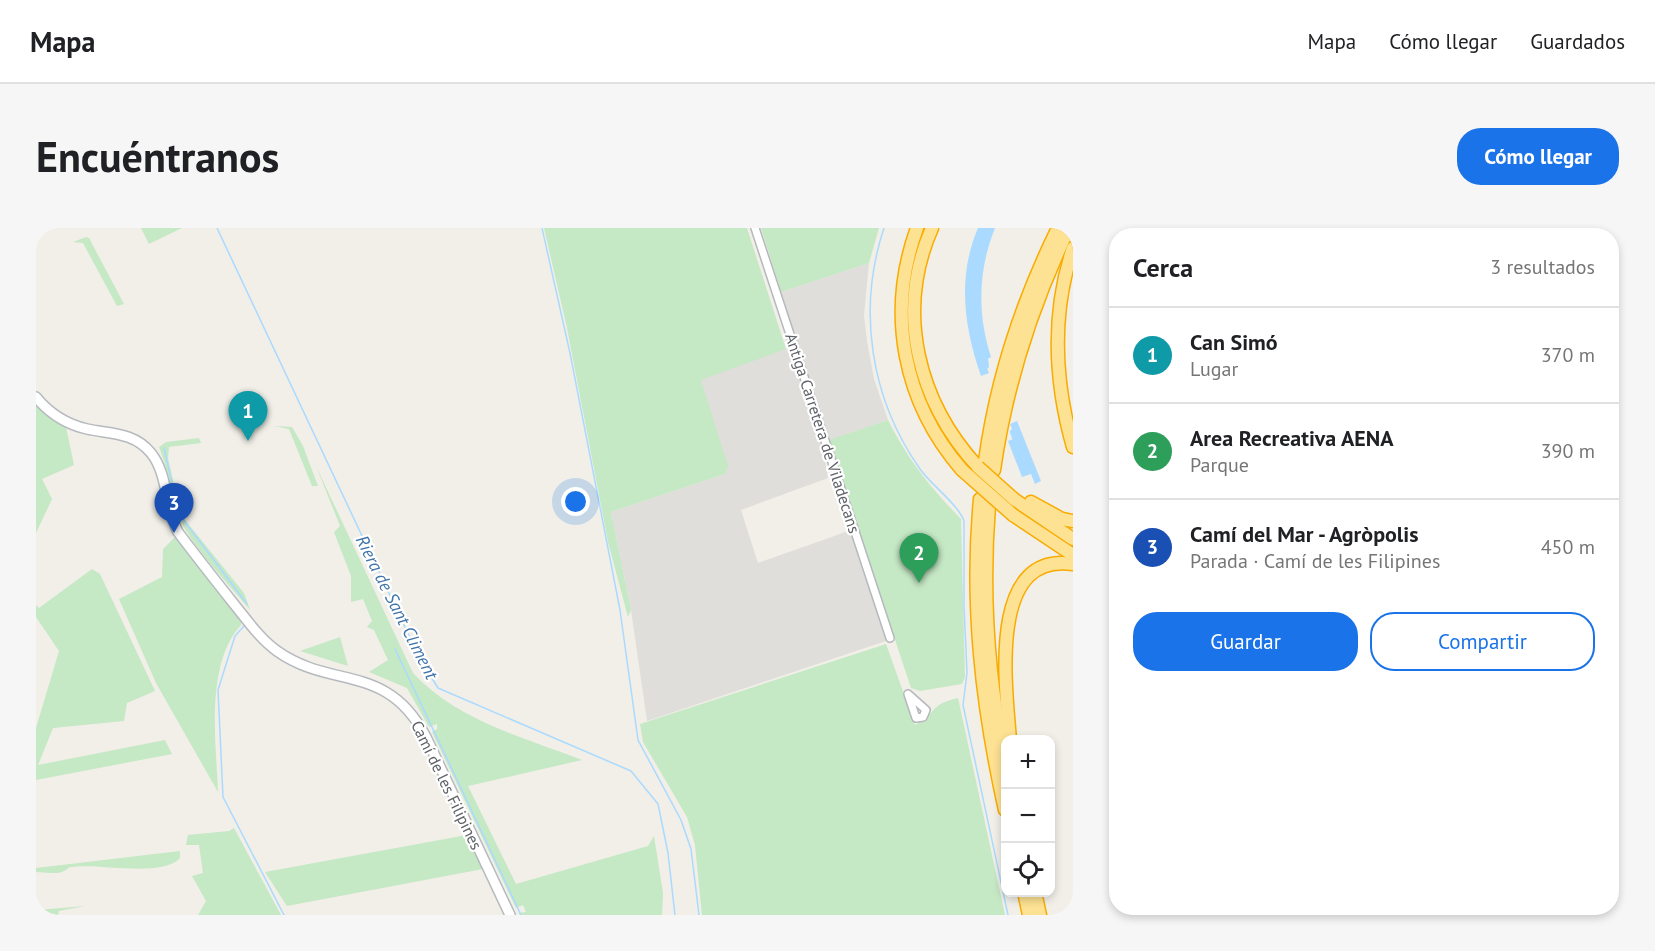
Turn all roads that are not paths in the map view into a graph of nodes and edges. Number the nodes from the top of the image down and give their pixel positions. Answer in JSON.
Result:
{"nodes":[{"id":1,"x":755,"y":228,"type":"edge"},
{"id":2,"x":917,"y":228,"type":"edge"},
{"id":3,"x":932,"y":228,"type":"edge"},
{"id":4,"x":1048,"y":228,"type":"edge"},
{"id":5,"x":1058,"y":228,"type":"edge"},
{"id":6,"x":1069,"y":228,"type":"edge"},
{"id":7,"x":1073,"y":248,"type":"edge"},
{"id":8,"x":1034,"y":282,"type":"junction"},
{"id":9,"x":36,"y":397,"type":"edge"},
{"id":10,"x":1073,"y":447,"type":"edge"},
{"id":11,"x":986,"y":467,"type":"junction"},
{"id":12,"x":1015,"y":496,"type":"junction"},
{"id":13,"x":1073,"y":521,"type":"edge"},
{"id":14,"x":1073,"y":539,"type":"edge"},
{"id":15,"x":1073,"y":555,"type":"edge"},
{"id":16,"x":1073,"y":564,"type":"edge"},
{"id":17,"x":890,"y":638,"type":"dead end"},
{"id":18,"x":1010,"y":735,"type":"edge"},
{"id":19,"x":1001,"y":740,"type":"edge"},
{"id":20,"x":1001,"y":790,"type":"edge"},
{"id":21,"x":1025,"y":897,"type":"edge"},
{"id":22,"x":1036,"y":897,"type":"edge"},
{"id":23,"x":510,"y":915,"type":"edge"},
{"id":24,"x":1029,"y":915,"type":"edge"},
{"id":25,"x":1040,"y":915,"type":"edge"}],
"edges":[{"from":1,"to":17,"type":"street","name":"Antiga Carretera de Viladecans"},
{"from":2,"to":15,"type":"highway","bridge":true},
{"from":3,"to":11,"type":"highway"},
{"from":4,"to":8,"type":"highway"},
{"from":5,"to":8,"type":"highway"},
{"from":6,"to":11,"type":"highway"},
{"from":7,"to":10,"type":"highway"},
{"from":8,"to":11,"type":"highway"},
{"from":9,"to":23,"type":"main road","name":"Camí de les Filipines"},
{"from":11,"to":12,"type":"highway","bridge":true},
{"from":12,"to":13,"type":"highway"},
{"from":12,"to":14,"type":"highway"},
{"from":16,"to":18,"type":"highway"},
{"from":19,"to":20,"type":"highway"},
{"from":21,"to":24,"type":"highway"},
{"from":22,"to":25,"type":"highway"}]}
